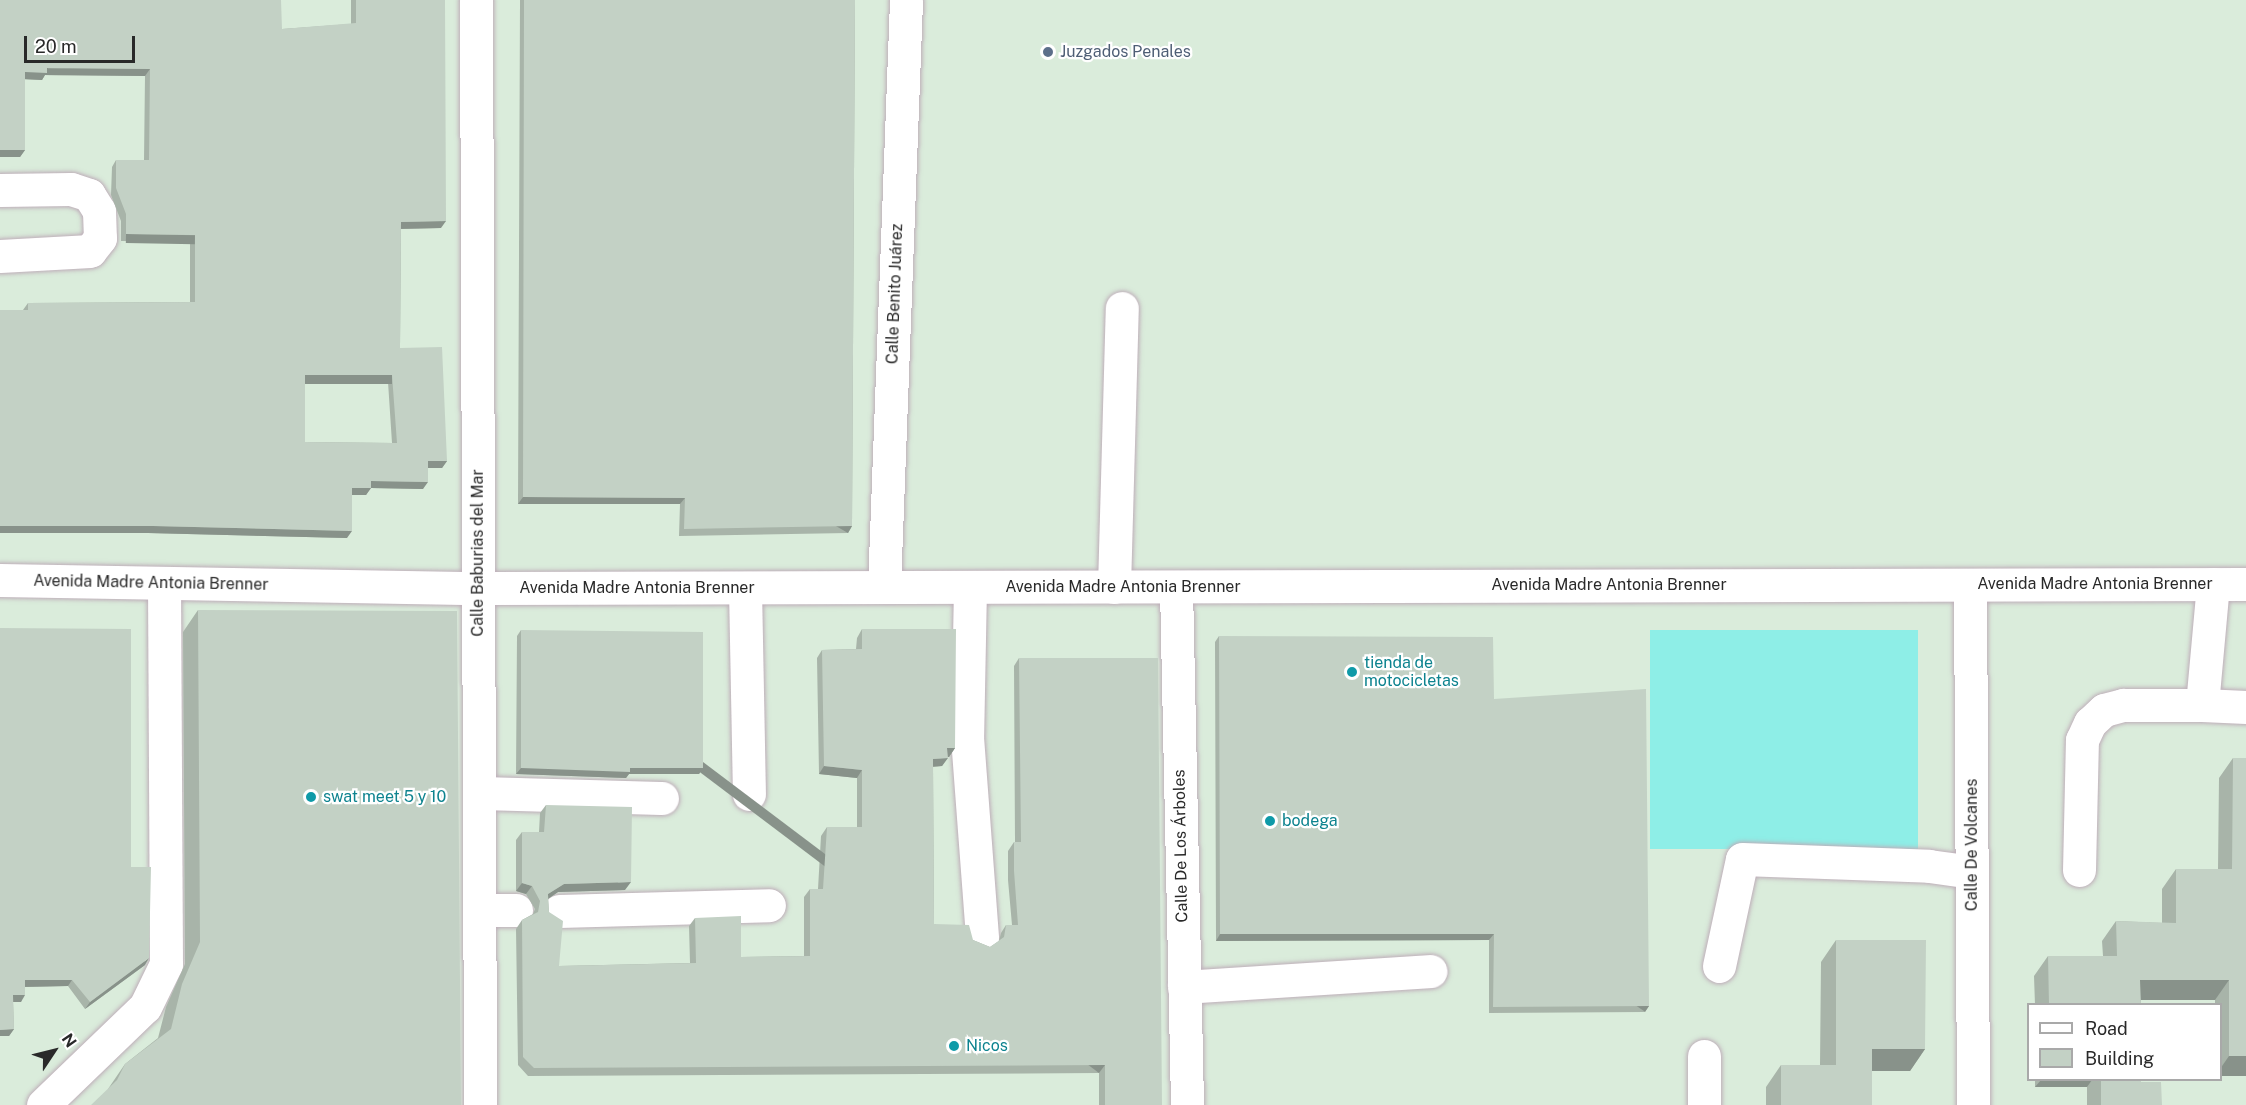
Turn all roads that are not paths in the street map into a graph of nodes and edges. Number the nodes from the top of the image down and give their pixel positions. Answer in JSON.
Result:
{"nodes":[{"id":1,"x":476,"y":0,"type":"edge"},
{"id":2,"x":906,"y":0,"type":"edge"},
{"id":3,"x":0,"y":190,"type":"edge"},
{"id":4,"x":0,"y":255,"type":"edge"},
{"id":5,"x":1122,"y":308,"type":"dead end"},
{"id":6,"x":0,"y":580,"type":"edge"},
{"id":7,"x":164,"y":583,"type":"junction"},
{"id":8,"x":2213,"y":584,"type":"junction"},
{"id":9,"x":2246,"y":584,"type":"edge"},
{"id":10,"x":1970,"y":585,"type":"junction"},
{"id":11,"x":1114,"y":586,"type":"junction"},
{"id":12,"x":884,"y":587,"type":"junction"},
{"id":13,"x":970,"y":587,"type":"junction"},
{"id":14,"x":1176,"y":587,"type":"junction"},
{"id":15,"x":478,"y":588,"type":"junction"},
{"id":16,"x":745,"y":588,"type":"junction"},
{"id":17,"x":2202,"y":705,"type":"junction"},
{"id":18,"x":2246,"y":707,"type":"edge"},
{"id":19,"x":480,"y":794,"type":"junction"},
{"id":20,"x":749,"y":794,"type":"dead end"},
{"id":21,"x":662,"y":798,"type":"dead end"},
{"id":22,"x":2079,"y":870,"type":"dead end"},
{"id":23,"x":1972,"y":872,"type":"junction"},
{"id":24,"x":770,"y":905,"type":"dead end"},
{"id":25,"x":479,"y":910,"type":"junction"},
{"id":26,"x":516,"y":910,"type":"dead end"},
{"id":27,"x":559,"y":911,"type":"dead end"},
{"id":28,"x":982,"y":937,"type":"dead end"},
{"id":29,"x":1719,"y":966,"type":"dead end"},
{"id":30,"x":1430,"y":971,"type":"dead end"},
{"id":31,"x":1184,"y":987,"type":"junction"},
{"id":32,"x":1704,"y":1056,"type":"dead end"},
{"id":33,"x":44,"y":1105,"type":"edge"},
{"id":34,"x":480,"y":1105,"type":"edge"},
{"id":35,"x":1187,"y":1105,"type":"edge"},
{"id":36,"x":1704,"y":1105,"type":"edge"},
{"id":37,"x":1973,"y":1105,"type":"edge"}],
"edges":[{"from":1,"to":15,"type":"street","name":"Calle Baburias del Mar"},
{"from":2,"to":12,"type":"street","name":"Calle Benito Juárez"},
{"from":3,"to":4,"type":"street"},
{"from":5,"to":11,"type":"street"},
{"from":6,"to":7,"type":"street","name":"Avenida Madre Antonia Brenner"},
{"from":7,"to":15,"type":"street","name":"Avenida Madre Antonia Brenner"},
{"from":7,"to":33,"type":"street"},
{"from":8,"to":9,"type":"street","name":"Avenida Madre Antonia Brenner"},
{"from":8,"to":10,"type":"street","name":"Avenida Madre Antonia Brenner"},
{"from":8,"to":17,"type":"street"},
{"from":10,"to":14,"type":"street","name":"Avenida Madre Antonia Brenner"},
{"from":10,"to":23,"type":"street","name":"Calle De Volcanes"},
{"from":11,"to":13,"type":"street","name":"Avenida Madre Antonia Brenner"},
{"from":11,"to":14,"type":"street","name":"Avenida Madre Antonia Brenner"},
{"from":12,"to":13,"type":"street","name":"Avenida Madre Antonia Brenner"},
{"from":12,"to":16,"type":"street","name":"Avenida Madre Antonia Brenner"},
{"from":13,"to":28,"type":"street"},
{"from":14,"to":31,"type":"street","name":"Calle De Los Árboles"},
{"from":15,"to":16,"type":"street","name":"Avenida Madre Antonia Brenner"},
{"from":15,"to":19,"type":"street","name":"Calle Baburias del Mar"},
{"from":16,"to":20,"type":"street"},
{"from":17,"to":18,"type":"street"},
{"from":17,"to":22,"type":"street"},
{"from":19,"to":21,"type":"street"},
{"from":19,"to":25,"type":"street","name":"Calle Baburias del Mar"},
{"from":23,"to":29,"type":"street"},
{"from":23,"to":37,"type":"street","name":"Calle De Volcanes"},
{"from":24,"to":27,"type":"street"},
{"from":25,"to":26,"type":"street"},
{"from":25,"to":34,"type":"street","name":"Calle Baburias del Mar"},
{"from":30,"to":31,"type":"street"},
{"from":31,"to":35,"type":"street","name":"Calle De Los Árboles"},
{"from":32,"to":36,"type":"street"}]}
